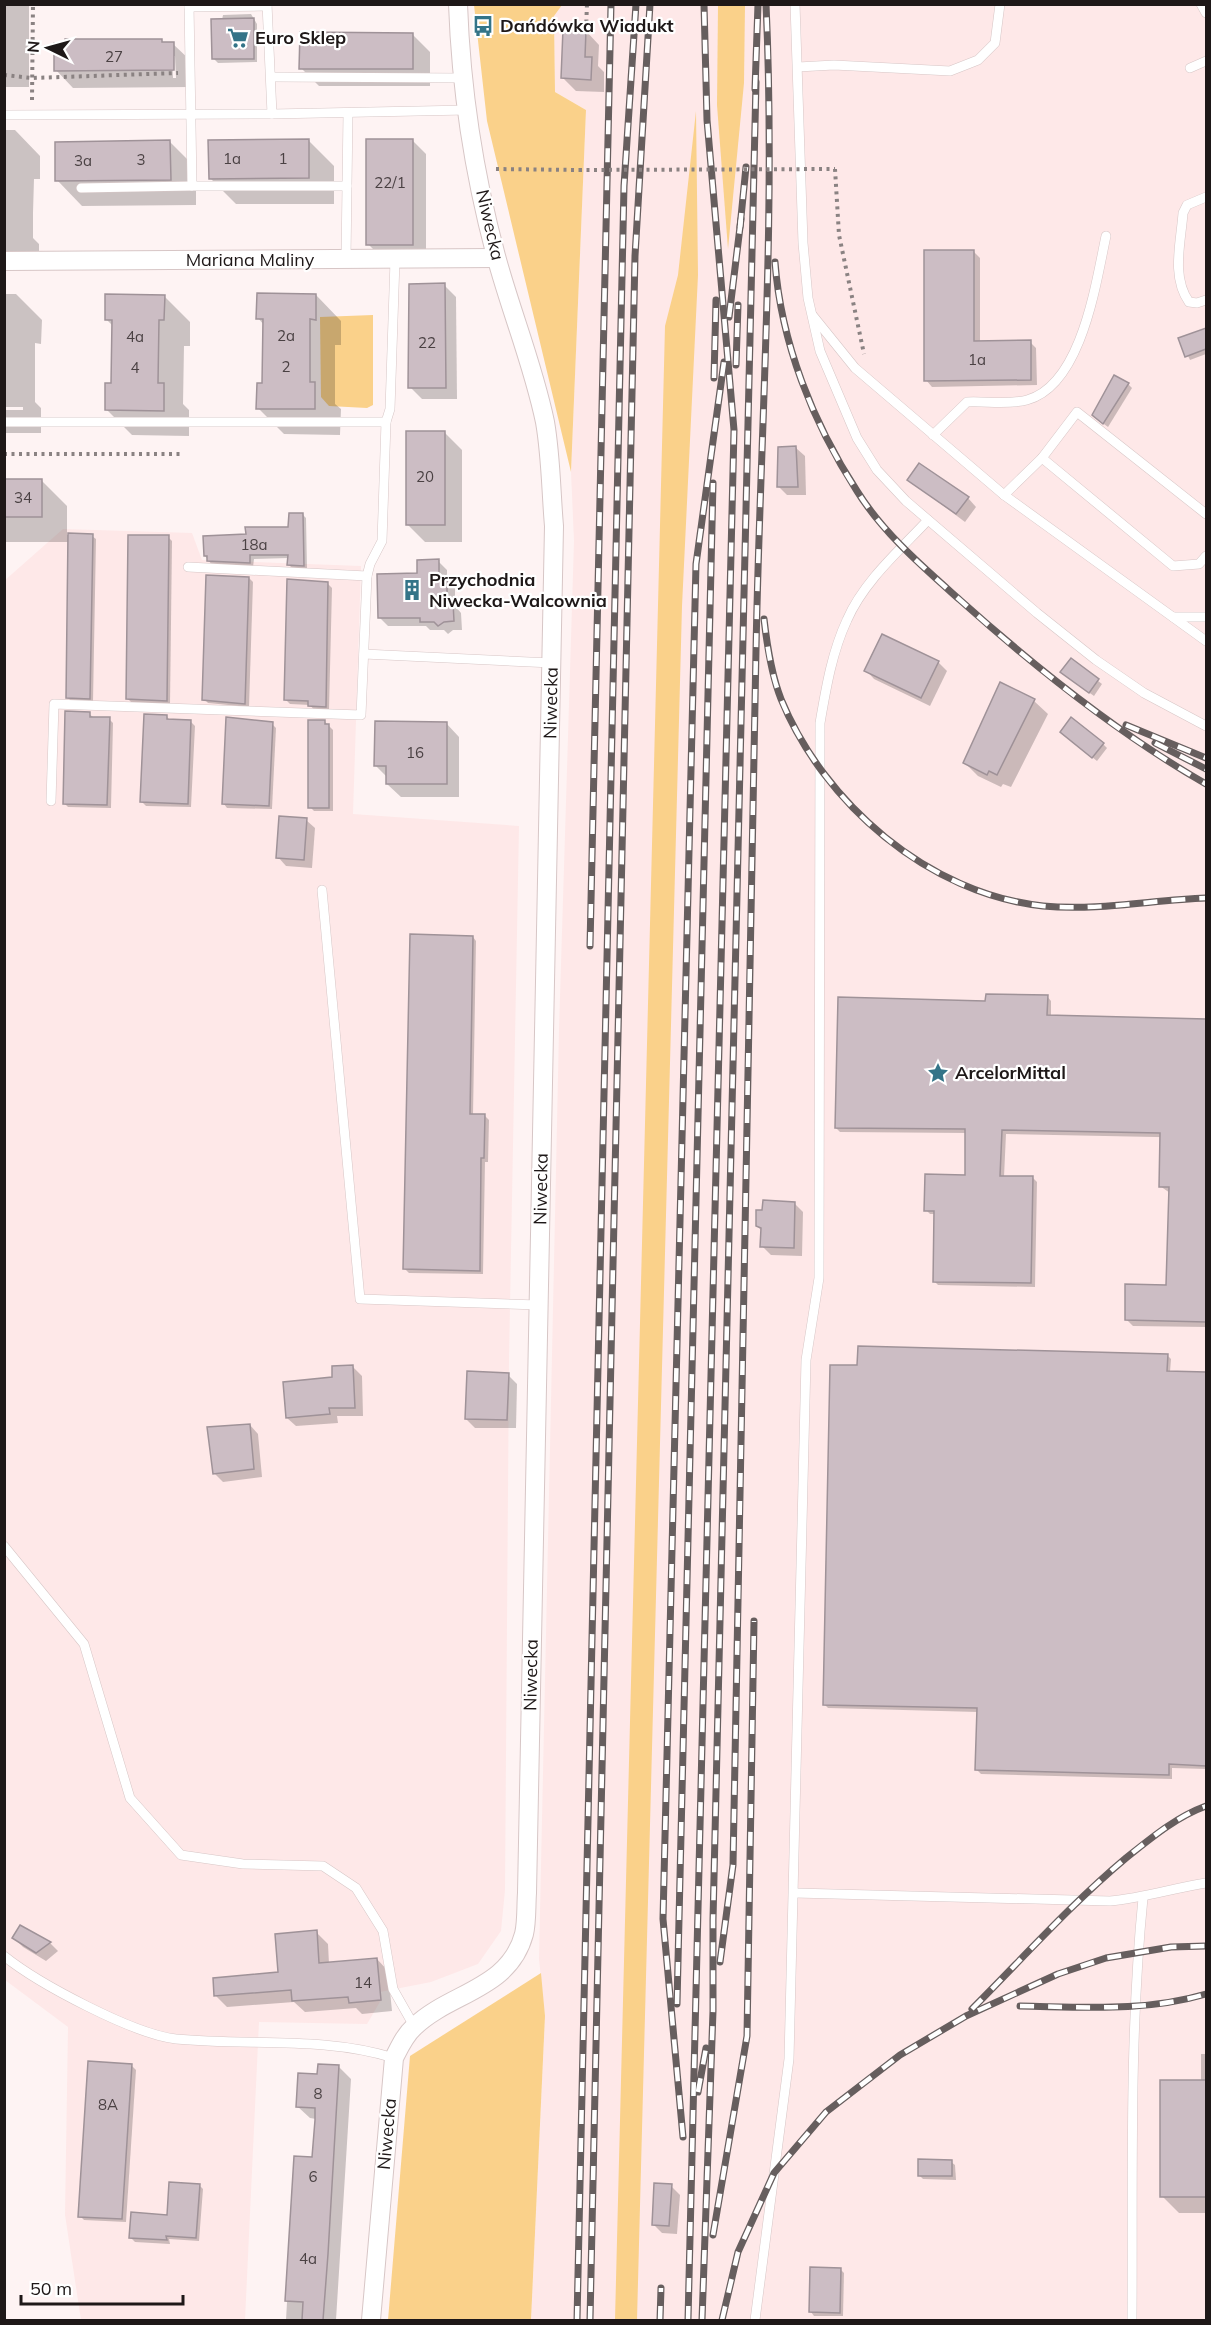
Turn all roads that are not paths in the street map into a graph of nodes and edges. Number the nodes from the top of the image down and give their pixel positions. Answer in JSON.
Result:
{"nodes":[{"id":1,"x":458,"y":4,"type":"edge"},
{"id":2,"x":795,"y":4,"type":"edge"},
{"id":3,"x":1000,"y":4,"type":"edge"},
{"id":4,"x":1201,"y":4,"type":"edge"},
{"id":5,"x":267,"y":5,"type":"edge"},
{"id":6,"x":189,"y":6,"type":"edge"},
{"id":7,"x":1206,"y":13,"type":"edge"},
{"id":8,"x":1206,"y":61,"type":"edge"},
{"id":9,"x":798,"y":67,"type":"junction"},
{"id":10,"x":1190,"y":68,"type":"dead end"},
{"id":11,"x":272,"y":77,"type":"junction"},
{"id":12,"x":464,"y":78,"type":"junction"},
{"id":13,"x":467,"y":110,"type":"junction"},
{"id":14,"x":348,"y":113,"type":"junction"},
{"id":15,"x":191,"y":114,"type":"junction"},
{"id":16,"x":272,"y":114,"type":"junction"},
{"id":17,"x":4,"y":115,"type":"edge"},
{"id":18,"x":192,"y":186,"type":"junction"},
{"id":19,"x":347,"y":186,"type":"junction"},
{"id":20,"x":81,"y":188,"type":"dead end"},
{"id":21,"x":1206,"y":197,"type":"edge"},
{"id":22,"x":1106,"y":236,"type":"dead end"},
{"id":23,"x":496,"y":258,"type":"junction"},
{"id":24,"x":346,"y":259,"type":"junction"},
{"id":25,"x":395,"y":260,"type":"junction"},
{"id":26,"x":4,"y":261,"type":"edge"},
{"id":27,"x":1206,"y":300,"type":"edge"},
{"id":28,"x":812,"y":314,"type":"junction"},
{"id":29,"x":4,"y":422,"type":"edge"},
{"id":30,"x":386,"y":422,"type":"junction"},
{"id":31,"x":933,"y":435,"type":"junction"},
{"id":32,"x":1042,"y":458,"type":"junction"},
{"id":33,"x":1004,"y":495,"type":"junction"},
{"id":34,"x":1206,"y":514,"type":"edge"},
{"id":35,"x":928,"y":520,"type":"junction"},
{"id":36,"x":1206,"y":556,"type":"edge"},
{"id":37,"x":188,"y":567,"type":"dead end"},
{"id":38,"x":367,"y":576,"type":"junction"},
{"id":39,"x":1171,"y":616,"type":"junction"},
{"id":40,"x":1206,"y":617,"type":"edge"},
{"id":41,"x":1206,"y":641,"type":"edge"},
{"id":42,"x":364,"y":654,"type":"junction"},
{"id":43,"x":552,"y":663,"type":"junction"},
{"id":44,"x":1206,"y":726,"type":"edge"},
{"id":45,"x":51,"y":801,"type":"dead end"},
{"id":46,"x":322,"y":890,"type":"dead end"},
{"id":47,"x":538,"y":1305,"type":"junction"},
{"id":48,"x":4,"y":1546,"type":"edge"},
{"id":49,"x":1206,"y":1883,"type":"edge"},
{"id":50,"x":795,"y":1893,"type":"junction"},
{"id":51,"x":1143,"y":1898,"type":"junction"},
{"id":52,"x":4,"y":1956,"type":"edge"},
{"id":53,"x":414,"y":2026,"type":"junction"},
{"id":54,"x":394,"y":2058,"type":"junction"},
{"id":55,"x":371,"y":2320,"type":"edge"},
{"id":56,"x":755,"y":2320,"type":"edge"},
{"id":57,"x":1132,"y":2320,"type":"edge"}],
"edges":[{"from":1,"to":12,"type":"street","name":"Niwecka"},
{"from":2,"to":9,"type":"lane"},
{"from":3,"to":9,"type":"lane"},
{"from":4,"to":7,"type":"lane"},
{"from":5,"to":6,"type":"lane"},
{"from":5,"to":11,"type":"lane"},
{"from":6,"to":15,"type":"lane"},
{"from":8,"to":10,"type":"lane"},
{"from":9,"to":28,"type":"lane"},
{"from":11,"to":12,"type":"lane"},
{"from":11,"to":16,"type":"lane"},
{"from":12,"to":13,"type":"street","name":"Niwecka"},
{"from":13,"to":14,"type":"lane"},
{"from":13,"to":23,"type":"street","name":"Niwecka"},
{"from":14,"to":16,"type":"lane"},
{"from":14,"to":19,"type":"lane"},
{"from":15,"to":16,"type":"lane"},
{"from":15,"to":17,"type":"lane"},
{"from":15,"to":18,"type":"lane"},
{"from":18,"to":19,"type":"lane"},
{"from":18,"to":20,"type":"lane"},
{"from":19,"to":24,"type":"lane"},
{"from":21,"to":27,"type":"lane"},
{"from":22,"to":31,"type":"lane"},
{"from":23,"to":25,"type":"street","name":"Mariana Maliny"},
{"from":23,"to":43,"type":"street","name":"Niwecka"},
{"from":24,"to":25,"type":"street","name":"Mariana Maliny"},
{"from":24,"to":26,"type":"street","name":"Mariana Maliny"},
{"from":25,"to":30,"type":"lane"},
{"from":28,"to":31,"type":"lane"},
{"from":28,"to":35,"type":"lane"},
{"from":29,"to":30,"type":"lane"},
{"from":30,"to":38,"type":"lane"},
{"from":31,"to":33,"type":"lane"},
{"from":32,"to":33,"type":"lane"},
{"from":32,"to":34,"type":"lane"},
{"from":32,"to":36,"type":"lane"},
{"from":33,"to":39,"type":"lane"},
{"from":35,"to":44,"type":"lane"},
{"from":35,"to":50,"type":"lane"},
{"from":37,"to":38,"type":"lane"},
{"from":38,"to":42,"type":"lane"},
{"from":39,"to":40,"type":"lane"},
{"from":39,"to":41,"type":"lane"},
{"from":42,"to":43,"type":"lane"},
{"from":42,"to":45,"type":"lane"},
{"from":43,"to":47,"type":"street","name":"Niwecka"},
{"from":46,"to":47,"type":"lane"},
{"from":47,"to":53,"type":"street","name":"Niwecka"},
{"from":48,"to":53,"type":"lane"},
{"from":49,"to":51,"type":"lane"},
{"from":50,"to":51,"type":"lane"},
{"from":50,"to":56,"type":"lane"},
{"from":51,"to":57,"type":"lane"},
{"from":52,"to":54,"type":"lane"},
{"from":53,"to":54,"type":"street","name":"Niwecka"},
{"from":54,"to":55,"type":"street","name":"Niwecka"}]}
